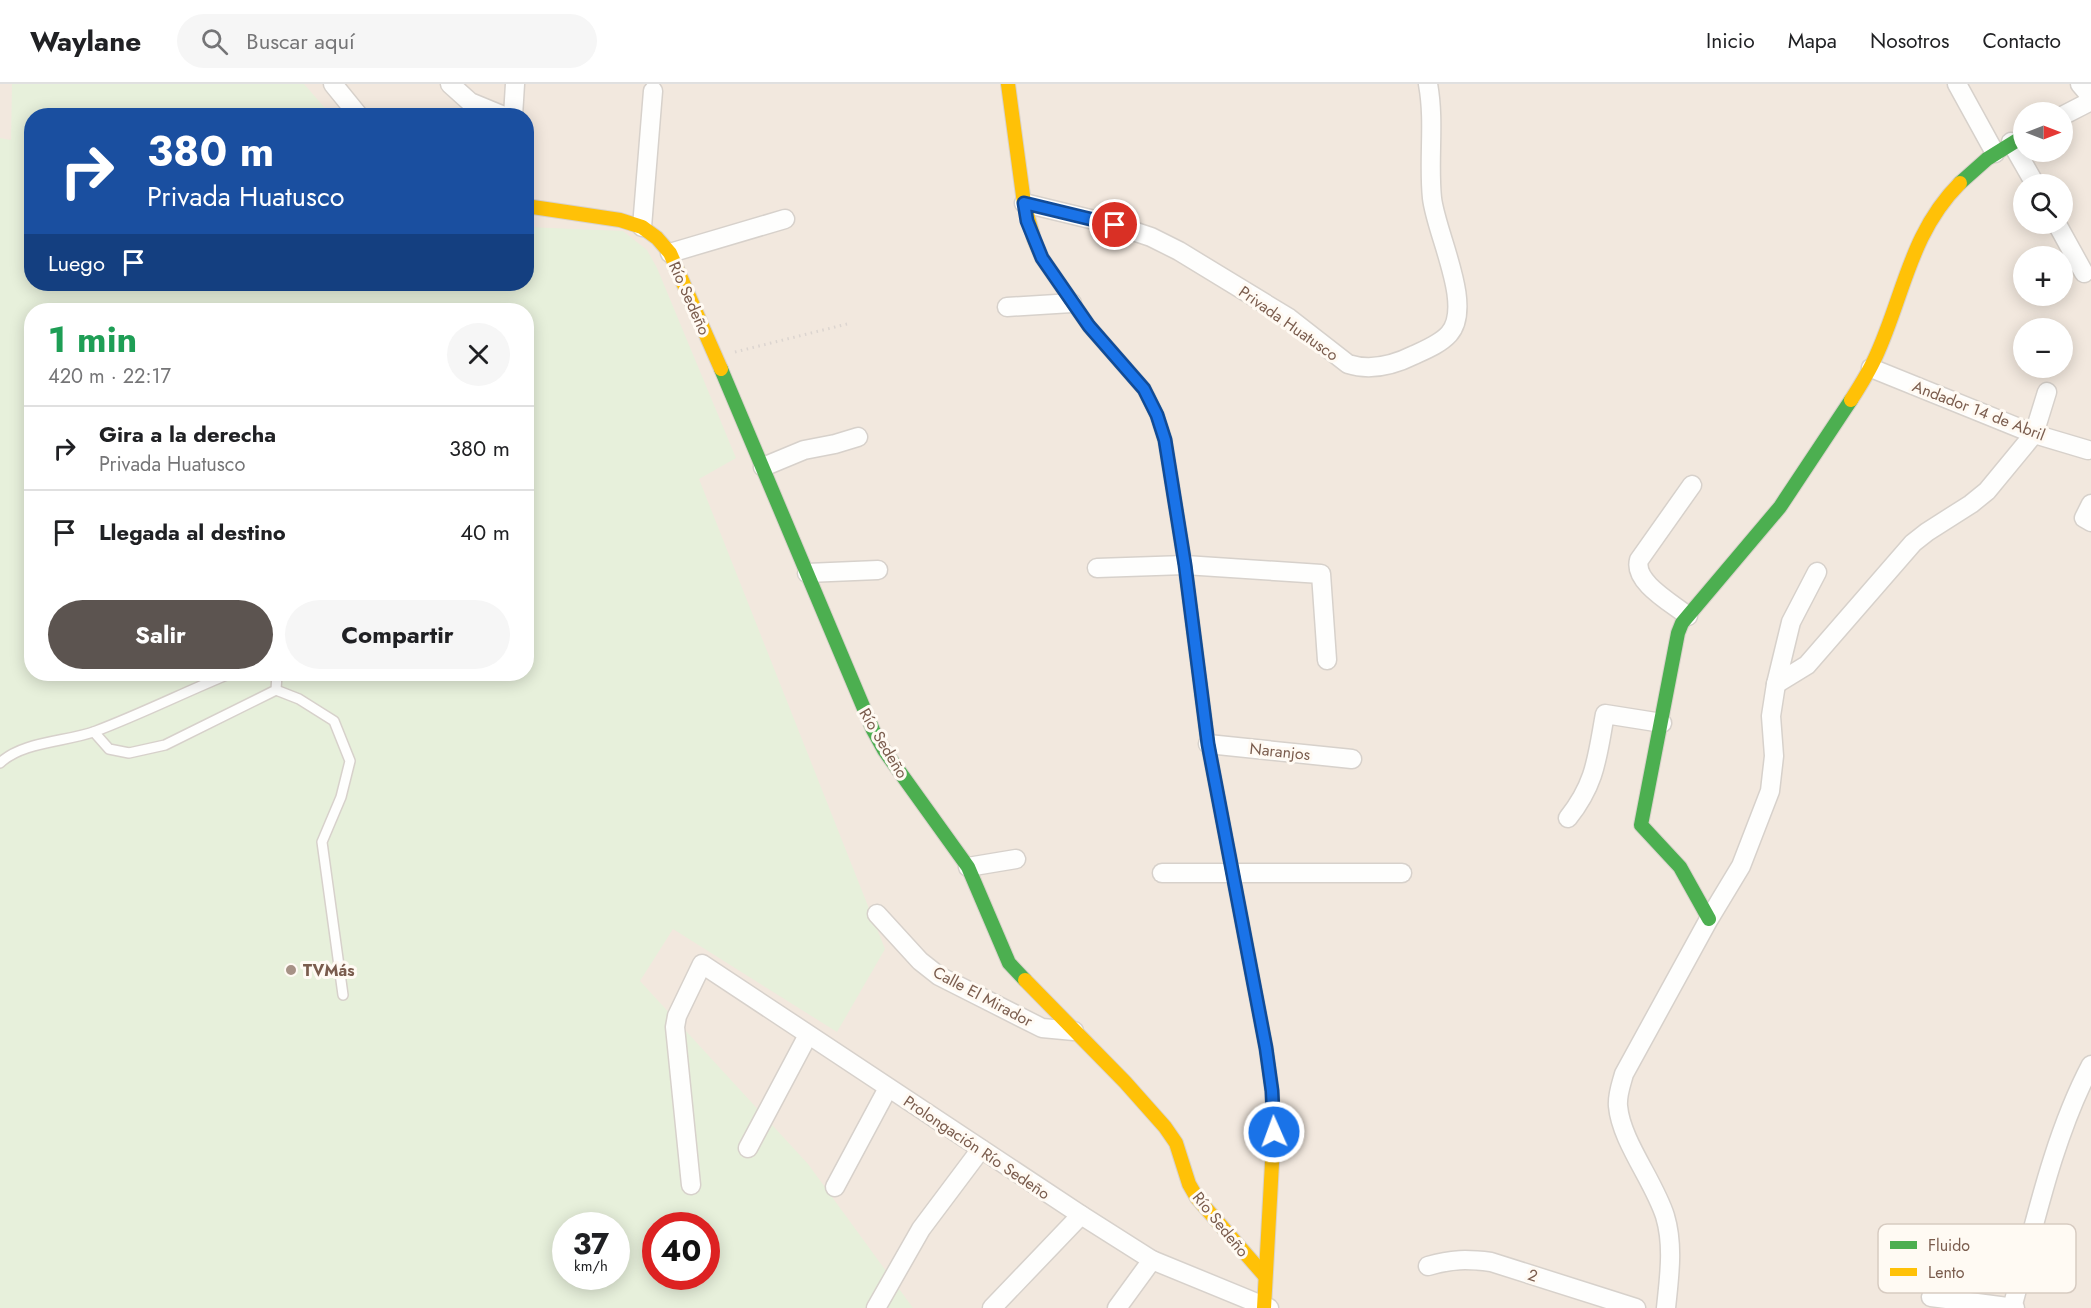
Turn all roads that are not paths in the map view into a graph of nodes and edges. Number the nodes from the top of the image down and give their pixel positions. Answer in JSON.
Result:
{"nodes":[{"id":1,"x":333,"y":84,"type":"edge"},
{"id":2,"x":450,"y":84,"type":"edge"},
{"id":3,"x":515,"y":84,"type":"edge"},
{"id":4,"x":1008,"y":84,"type":"edge"},
{"id":5,"x":1428,"y":84,"type":"edge"},
{"id":6,"x":1957,"y":84,"type":"edge"},
{"id":7,"x":2080,"y":84,"type":"edge"},
{"id":8,"x":653,"y":91,"type":"dead end"},
{"id":9,"x":2091,"y":99,"type":"edge"},
{"id":10,"x":352,"y":108,"type":"edge"},
{"id":11,"x":481,"y":108,"type":"edge"},
{"id":12,"x":514,"y":108,"type":"edge"},
{"id":13,"x":2073,"y":110,"type":"edge"},
{"id":14,"x":2013,"y":142,"type":"edge"},
{"id":15,"x":1995,"y":153,"type":"junction"},
{"id":16,"x":1024,"y":203,"type":"junction"},
{"id":17,"x":534,"y":207,"type":"edge"},
{"id":18,"x":784,"y":219,"type":"dead end"},
{"id":19,"x":642,"y":227,"type":"junction"},
{"id":20,"x":2063,"y":234,"type":"edge"},
{"id":21,"x":670,"y":253,"type":"junction"},
{"id":22,"x":2084,"y":273,"type":"dead end"},
{"id":23,"x":1072,"y":303,"type":"junction"},
{"id":24,"x":1007,"y":307,"type":"dead end"},
{"id":25,"x":1871,"y":368,"type":"junction"},
{"id":26,"x":2048,"y":392,"type":"dead end"},
{"id":27,"x":2034,"y":434,"type":"junction"},
{"id":28,"x":858,"y":437,"type":"dead end"},
{"id":29,"x":2088,"y":450,"type":"dead end"},
{"id":30,"x":763,"y":467,"type":"junction"},
{"id":31,"x":1692,"y":485,"type":"dead end"},
{"id":32,"x":2091,"y":504,"type":"edge"},
{"id":33,"x":2091,"y":522,"type":"edge"},
{"id":34,"x":1185,"y":565,"type":"junction"},
{"id":35,"x":1097,"y":568,"type":"dead end"},
{"id":36,"x":878,"y":570,"type":"dead end"},
{"id":37,"x":1817,"y":572,"type":"dead end"},
{"id":38,"x":807,"y":573,"type":"junction"},
{"id":39,"x":1688,"y":616,"type":"junction"},
{"id":40,"x":1327,"y":660,"type":"dead end"},
{"id":41,"x":213,"y":681,"type":"edge"},
{"id":42,"x":277,"y":681,"type":"edge"},
{"id":43,"x":1776,"y":684,"type":"junction"},
{"id":44,"x":276,"y":690,"type":"junction"},
{"id":45,"x":1662,"y":723,"type":"junction"},
{"id":46,"x":94,"y":732,"type":"junction"},
{"id":47,"x":1208,"y":744,"type":"junction"},
{"id":48,"x":1352,"y":759,"type":"dead end"},
{"id":49,"x":0,"y":763,"type":"edge"},
{"id":50,"x":1568,"y":818,"type":"dead end"},
{"id":51,"x":1016,"y":859,"type":"dead end"},
{"id":52,"x":968,"y":867,"type":"junction"},
{"id":53,"x":1233,"y":872,"type":"junction"},
{"id":54,"x":1162,"y":873,"type":"dead end"},
{"id":55,"x":1402,"y":873,"type":"dead end"},
{"id":56,"x":877,"y":914,"type":"dead end"},
{"id":57,"x":1709,"y":919,"type":"junction"},
{"id":58,"x":343,"y":995,"type":"dead end"},
{"id":59,"x":1074,"y":1030,"type":"junction"},
{"id":60,"x":808,"y":1035,"type":"junction"},
{"id":61,"x":2091,"y":1065,"type":"edge"},
{"id":62,"x":888,"y":1088,"type":"junction"},
{"id":63,"x":748,"y":1148,"type":"dead end"},
{"id":64,"x":981,"y":1149,"type":"junction"},
{"id":65,"x":691,"y":1185,"type":"dead end"},
{"id":66,"x":835,"y":1187,"type":"dead end"},
{"id":67,"x":1081,"y":1215,"type":"junction"},
{"id":68,"x":2036,"y":1224,"type":"edge"},
{"id":69,"x":1152,"y":1260,"type":"junction"},
{"id":70,"x":1428,"y":1266,"type":"dead end"},
{"id":71,"x":1265,"y":1276,"type":"junction"},
{"id":72,"x":2017,"y":1293,"type":"edge"},
{"id":73,"x":1931,"y":1297,"type":"dead end"},
{"id":74,"x":1266,"y":1307,"type":"edge"},
{"id":75,"x":876,"y":1308,"type":"edge"},
{"id":76,"x":992,"y":1308,"type":"edge"},
{"id":77,"x":1117,"y":1308,"type":"edge"},
{"id":78,"x":1635,"y":1308,"type":"edge"},
{"id":79,"x":1666,"y":1308,"type":"edge"},
{"id":80,"x":2013,"y":1308,"type":"edge"}],
"edges":[{"from":1,"to":10,"type":"street"},
{"from":2,"to":11,"type":"street"},
{"from":3,"to":12,"type":"street"},
{"from":4,"to":16,"type":"street"},
{"from":5,"to":16,"type":"street","name":"Privada Huatusco"},
{"from":6,"to":15,"type":"street"},
{"from":7,"to":9,"type":"street"},
{"from":8,"to":19,"type":"street"},
{"from":9,"to":13,"type":"street"},
{"from":14,"to":15,"type":"street"},
{"from":15,"to":25,"type":"street"},
{"from":16,"to":23,"type":"street"},
{"from":17,"to":19,"type":"street","name":"Río Sedeño"},
{"from":18,"to":21,"type":"street"},
{"from":19,"to":21,"type":"street","name":"Río Sedeño"},
{"from":20,"to":22,"type":"street"},
{"from":21,"to":30,"type":"street","name":"Río Sedeño"},
{"from":23,"to":24,"type":"street"},
{"from":23,"to":34,"type":"street"},
{"from":25,"to":27,"type":"street","name":"Andador 14 de Abril"},
{"from":25,"to":39,"type":"street"},
{"from":26,"to":27,"type":"street"},
{"from":27,"to":29,"type":"street","name":"Andador 14 de Abril"},
{"from":27,"to":43,"type":"street"},
{"from":28,"to":30,"type":"street"},
{"from":30,"to":38,"type":"street","name":"Río Sedeño"},
{"from":31,"to":39,"type":"street"},
{"from":32,"to":33,"type":"street"},
{"from":34,"to":35,"type":"street"},
{"from":34,"to":40,"type":"street"},
{"from":34,"to":47,"type":"street"},
{"from":36,"to":38,"type":"street"},
{"from":37,"to":43,"type":"street"},
{"from":38,"to":52,"type":"street","name":"Río Sedeño"},
{"from":39,"to":45,"type":"street"},
{"from":41,"to":46,"type":"lane"},
{"from":42,"to":44,"type":"lane"},
{"from":43,"to":57,"type":"street"},
{"from":44,"to":46,"type":"lane"},
{"from":44,"to":58,"type":"lane"},
{"from":45,"to":50,"type":"street"},
{"from":45,"to":57,"type":"street"},
{"from":46,"to":49,"type":"lane"},
{"from":47,"to":48,"type":"street","name":"Naranjos"},
{"from":47,"to":53,"type":"street"},
{"from":51,"to":52,"type":"street"},
{"from":52,"to":59,"type":"street","name":"Río Sedeño"},
{"from":53,"to":54,"type":"street"},
{"from":53,"to":55,"type":"street"},
{"from":53,"to":71,"type":"street"},
{"from":56,"to":59,"type":"street","name":"Calle El Mirador"},
{"from":57,"to":79,"type":"street"},
{"from":59,"to":71,"type":"street","name":"Río Sedeño"},
{"from":60,"to":62,"type":"street","name":"Prolongación Río Sedeño"},
{"from":60,"to":63,"type":"street"},
{"from":60,"to":65,"type":"street","name":"Prolongación Río Sedeño"},
{"from":61,"to":68,"type":"street"},
{"from":62,"to":64,"type":"street","name":"Prolongación Río Sedeño"},
{"from":62,"to":66,"type":"street"},
{"from":64,"to":67,"type":"street","name":"Prolongación Río Sedeño"},
{"from":64,"to":75,"type":"street"},
{"from":67,"to":69,"type":"street","name":"Prolongación Río Sedeño"},
{"from":67,"to":76,"type":"street"},
{"from":69,"to":74,"type":"street","name":"Prolongación Río Sedeño"},
{"from":69,"to":77,"type":"street"},
{"from":70,"to":78,"type":"street","name":"2"},
{"from":71,"to":74,"type":"street"},
{"from":72,"to":80,"type":"street"},
{"from":73,"to":80,"type":"street"}]}
